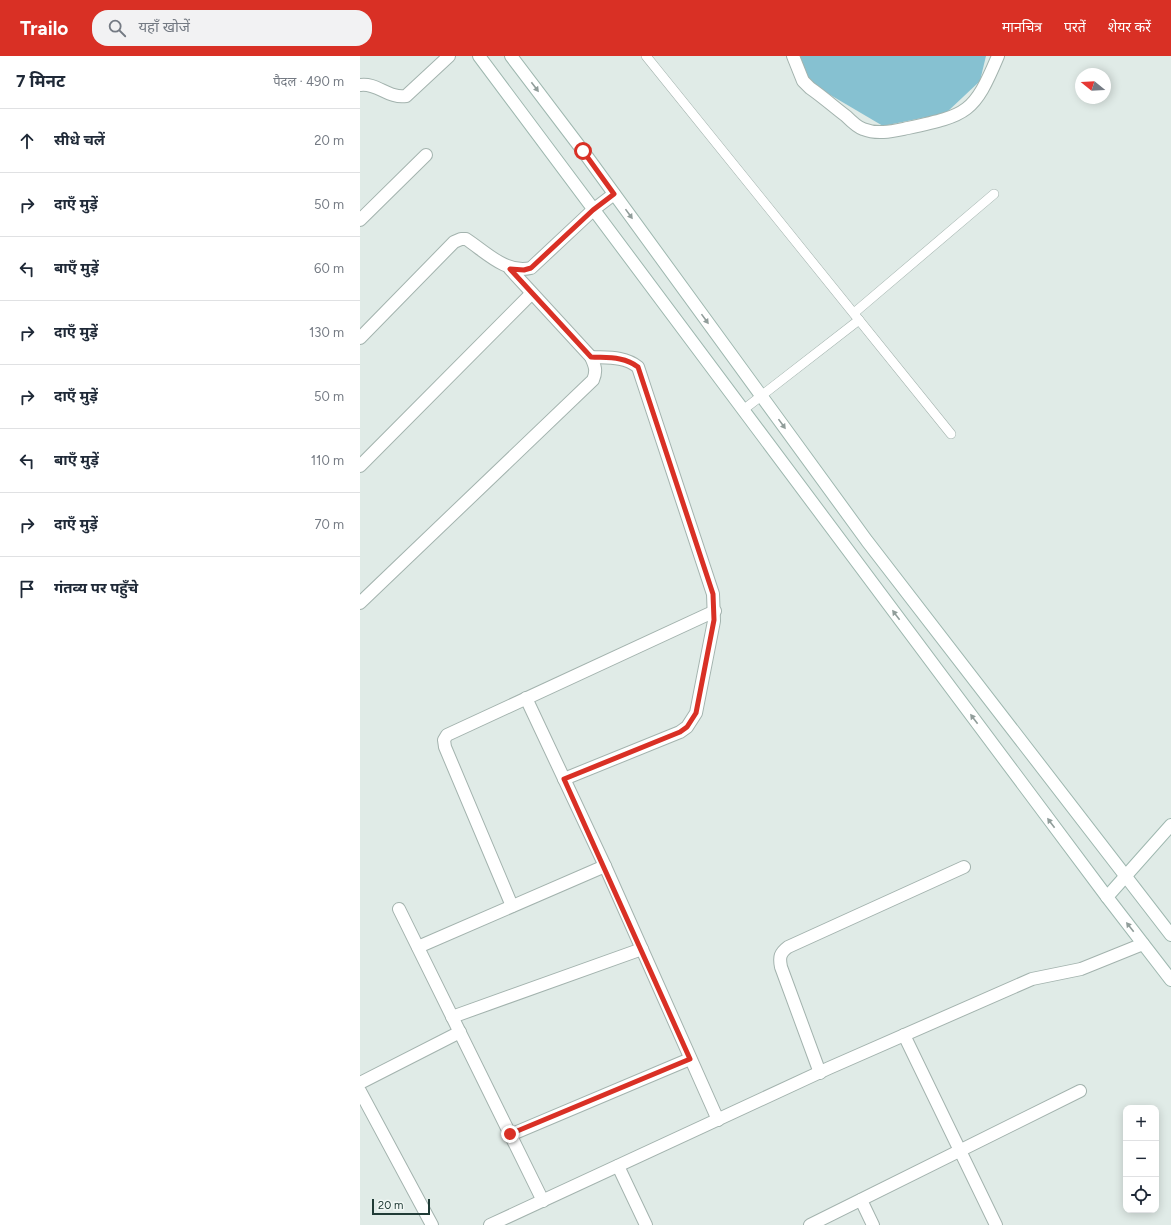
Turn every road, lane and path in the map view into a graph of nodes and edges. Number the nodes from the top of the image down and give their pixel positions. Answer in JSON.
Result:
{"nodes":[{"id":1,"x":449,"y":56,"type":"edge"},
{"id":2,"x":479,"y":56,"type":"edge"},
{"id":3,"x":511,"y":56,"type":"edge"},
{"id":4,"x":793,"y":56,"type":"edge"},
{"id":5,"x":998,"y":56,"type":"edge"},
{"id":6,"x":648,"y":57,"type":"edge"},
{"id":7,"x":360,"y":85,"type":"edge"},
{"id":8,"x":426,"y":155,"type":"dead end"},
{"id":9,"x":614,"y":194,"type":"junction"},
{"id":10,"x":994,"y":194,"type":"dead end"},
{"id":11,"x":593,"y":210,"type":"junction"},
{"id":12,"x":360,"y":220,"type":"edge"},
{"id":13,"x":510,"y":269,"type":"junction"},
{"id":14,"x":532,"y":294,"type":"junction"},
{"id":15,"x":857,"y":317,"type":"junction"},
{"id":16,"x":360,"y":338,"type":"edge"},
{"id":17,"x":591,"y":357,"type":"junction"},
{"id":18,"x":762,"y":396,"type":"junction"},
{"id":19,"x":743,"y":410,"type":"junction"},
{"id":20,"x":951,"y":434,"type":"dead end"},
{"id":21,"x":360,"y":466,"type":"edge"},
{"id":22,"x":360,"y":603,"type":"edge"},
{"id":23,"x":715,"y":611,"type":"junction"},
{"id":24,"x":526,"y":698,"type":"junction"},
{"id":25,"x":564,"y":779,"type":"junction"},
{"id":26,"x":1171,"y":825,"type":"edge"},
{"id":27,"x":605,"y":866,"type":"junction"},
{"id":28,"x":964,"y":867,"type":"dead end"},
{"id":29,"x":1126,"y":875,"type":"junction"},
{"id":30,"x":1107,"y":897,"type":"junction"},
{"id":31,"x":512,"y":906,"type":"junction"},
{"id":32,"x":399,"y":909,"type":"dead end"},
{"id":33,"x":1171,"y":935,"type":"edge"},
{"id":34,"x":1143,"y":944,"type":"junction"},
{"id":35,"x":418,"y":947,"type":"junction"},
{"id":36,"x":642,"y":949,"type":"junction"},
{"id":37,"x":1171,"y":980,"type":"edge"},
{"id":38,"x":452,"y":1017,"type":"junction"},
{"id":39,"x":460,"y":1032,"type":"junction"},
{"id":40,"x":904,"y":1035,"type":"junction"},
{"id":41,"x":690,"y":1059,"type":"junction"},
{"id":42,"x":820,"y":1073,"type":"junction"},
{"id":43,"x":360,"y":1083,"type":"edge"},
{"id":44,"x":360,"y":1091,"type":"edge"},
{"id":45,"x":1080,"y":1092,"type":"dead end"},
{"id":46,"x":718,"y":1120,"type":"junction"},
{"id":47,"x":510,"y":1134,"type":"junction"},
{"id":48,"x":960,"y":1151,"type":"junction"},
{"id":49,"x":618,"y":1166,"type":"junction"},
{"id":50,"x":543,"y":1200,"type":"junction"},
{"id":51,"x":861,"y":1200,"type":"junction"},
{"id":52,"x":432,"y":1225,"type":"edge"},
{"id":53,"x":492,"y":1225,"type":"edge"},
{"id":54,"x":646,"y":1225,"type":"edge"},
{"id":55,"x":810,"y":1225,"type":"edge"},
{"id":56,"x":873,"y":1225,"type":"edge"},
{"id":57,"x":996,"y":1225,"type":"edge"}],
"edges":[{"from":1,"to":7,"type":"street"},
{"from":2,"to":11,"type":"street"},
{"from":3,"to":9,"type":"street","one_way":true},
{"from":4,"to":5,"type":"street"},
{"from":6,"to":15,"type":"lane"},
{"from":8,"to":12,"type":"street"},
{"from":9,"to":11,"type":"street"},
{"from":9,"to":18,"type":"street","one_way":true},
{"from":10,"to":15,"type":"lane"},
{"from":11,"to":13,"type":"street"},
{"from":11,"to":19,"type":"street"},
{"from":13,"to":14,"type":"street"},
{"from":13,"to":16,"type":"street"},
{"from":14,"to":17,"type":"street"},
{"from":14,"to":21,"type":"street"},
{"from":15,"to":18,"type":"lane"},
{"from":15,"to":20,"type":"lane"},
{"from":17,"to":22,"type":"street"},
{"from":17,"to":23,"type":"street"},
{"from":18,"to":19,"type":"lane"},
{"from":18,"to":29,"type":"street","one_way":true},
{"from":30,"to":19,"type":"street","one_way":true},
{"from":23,"to":24,"type":"street"},
{"from":23,"to":25,"type":"street"},
{"from":24,"to":25,"type":"street"},
{"from":24,"to":31,"type":"street"},
{"from":25,"to":27,"type":"street"},
{"from":26,"to":29,"type":"street"},
{"from":27,"to":31,"type":"street"},
{"from":27,"to":36,"type":"street"},
{"from":28,"to":42,"type":"street"},
{"from":29,"to":30,"type":"street"},
{"from":29,"to":33,"type":"street"},
{"from":34,"to":30,"type":"street","one_way":true},
{"from":31,"to":35,"type":"street"},
{"from":32,"to":35,"type":"street"},
{"from":34,"to":37,"type":"street"},
{"from":34,"to":40,"type":"street"},
{"from":35,"to":38,"type":"street"},
{"from":36,"to":38,"type":"street"},
{"from":36,"to":41,"type":"street"},
{"from":38,"to":39,"type":"street"},
{"from":39,"to":43,"type":"street"},
{"from":39,"to":47,"type":"street"},
{"from":40,"to":42,"type":"street"},
{"from":40,"to":48,"type":"street"},
{"from":41,"to":46,"type":"street"},
{"from":41,"to":47,"type":"street"},
{"from":42,"to":46,"type":"street"},
{"from":44,"to":52,"type":"street"},
{"from":45,"to":48,"type":"street"},
{"from":46,"to":49,"type":"street"},
{"from":47,"to":50,"type":"street"},
{"from":48,"to":51,"type":"street"},
{"from":48,"to":57,"type":"street"},
{"from":49,"to":50,"type":"street"},
{"from":49,"to":54,"type":"street"},
{"from":50,"to":53,"type":"street"},
{"from":51,"to":55,"type":"street"},
{"from":51,"to":56,"type":"street"}]}
